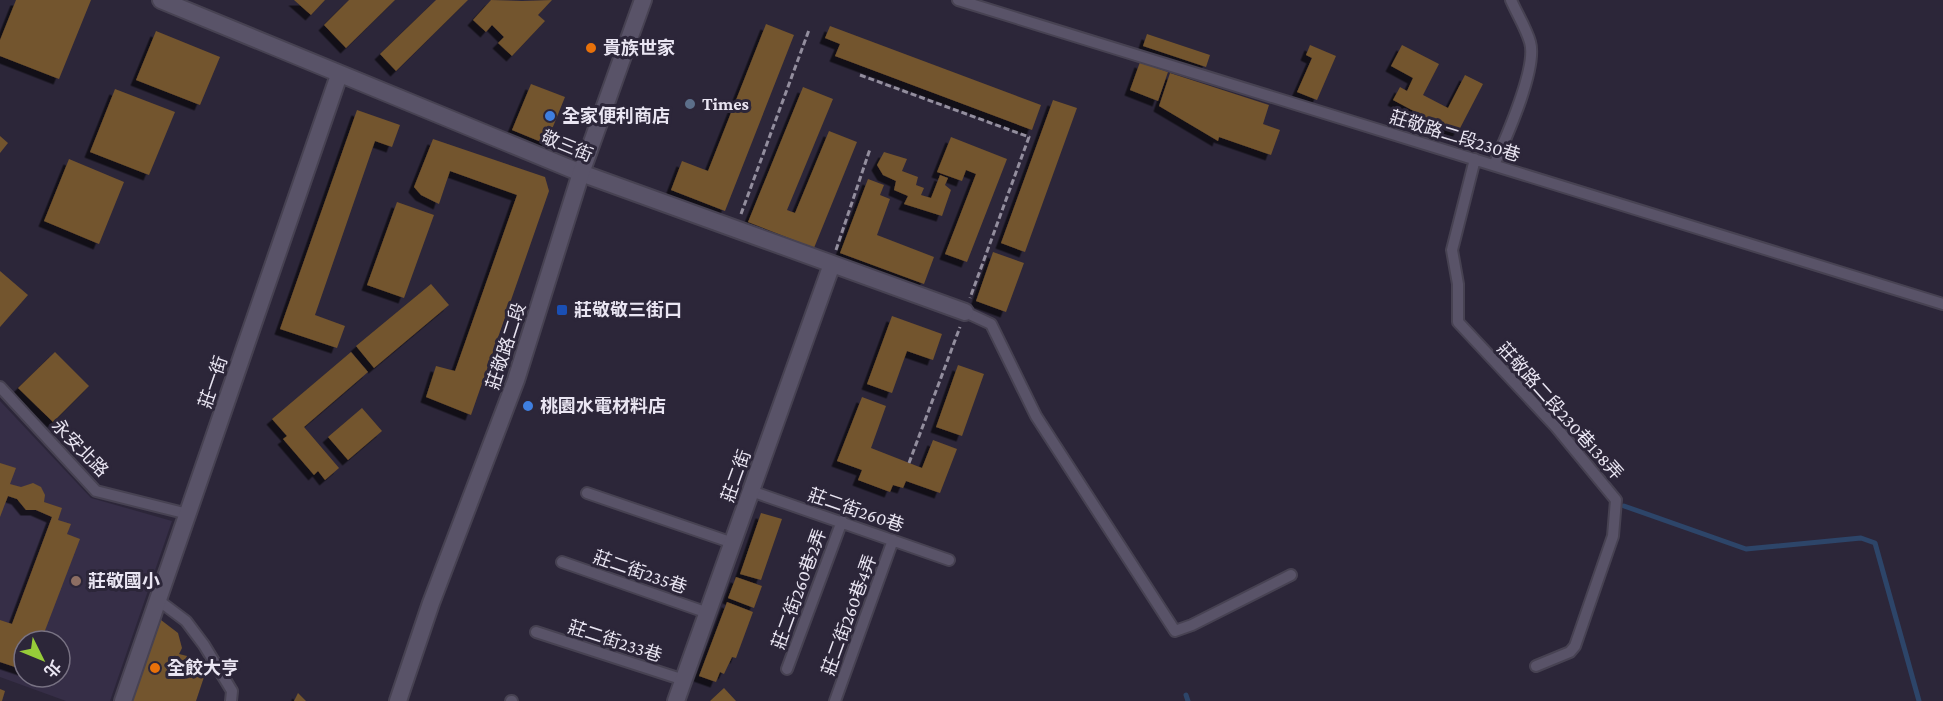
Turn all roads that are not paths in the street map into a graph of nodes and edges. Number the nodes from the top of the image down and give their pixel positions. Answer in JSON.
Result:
{"nodes":[{"id":1,"x":161,"y":0,"type":"edge"},
{"id":2,"x":643,"y":0,"type":"edge"},
{"id":3,"x":958,"y":0,"type":"edge"},
{"id":4,"x":1511,"y":0,"type":"edge"},
{"id":5,"x":339,"y":75,"type":"junction"},
{"id":6,"x":1475,"y":159,"type":"junction"},
{"id":7,"x":1494,"y":165,"type":"junction"},
{"id":8,"x":581,"y":173,"type":"junction"},
{"id":9,"x":832,"y":264,"type":"junction"},
{"id":10,"x":1943,"y":304,"type":"edge"},
{"id":11,"x":965,"y":312,"type":"joint"},
{"id":12,"x":0,"y":387,"type":"edge"},
{"id":13,"x":751,"y":492,"type":"junction"},
{"id":14,"x":587,"y":493,"type":"dead end"},
{"id":15,"x":188,"y":514,"type":"junction"},
{"id":16,"x":842,"y":521,"type":"junction"},
{"id":17,"x":893,"y":540,"type":"junction"},
{"id":18,"x":733,"y":543,"type":"junction"},
{"id":19,"x":949,"y":560,"type":"dead end"},
{"id":20,"x":562,"y":562,"type":"dead end"},
{"id":21,"x":1292,"y":575,"type":"dead end"},
{"id":22,"x":158,"y":600,"type":"junction"},
{"id":23,"x":708,"y":613,"type":"junction"},
{"id":24,"x":536,"y":632,"type":"dead end"},
{"id":25,"x":1536,"y":666,"type":"dead end"},
{"id":26,"x":787,"y":669,"type":"dead end"},
{"id":27,"x":684,"y":680,"type":"junction"},
{"id":28,"x":123,"y":701,"type":"edge"},
{"id":29,"x":231,"y":701,"type":"edge"},
{"id":30,"x":398,"y":701,"type":"edge"},
{"id":31,"x":676,"y":701,"type":"edge"},
{"id":32,"x":835,"y":701,"type":"edge"}],
"edges":[{"from":1,"to":5,"type":"street","name":"敬三街"},
{"from":2,"to":8,"type":"street","name":"莊敬路二段"},
{"from":3,"to":6,"type":"lane","name":"莊敬路二段230巷"},
{"from":4,"to":7,"type":"lane"},
{"from":5,"to":8,"type":"street","name":"敬三街"},
{"from":5,"to":15,"type":"street","name":"莊一街"},
{"from":6,"to":7,"type":"lane","name":"莊敬路二段230巷"},
{"from":6,"to":25,"type":"lane","name":"莊敬路二段230巷138弄"},
{"from":7,"to":10,"type":"lane","name":"莊敬路二段230巷"},
{"from":8,"to":9,"type":"street","name":"敬三街"},
{"from":8,"to":30,"type":"street","name":"莊敬路二段"},
{"from":9,"to":11,"type":"street","name":"敬三街"},
{"from":9,"to":13,"type":"street","name":"莊二街"},
{"from":11,"to":21,"type":"lane"},
{"from":12,"to":15,"type":"lane","name":"永安北路"},
{"from":13,"to":16,"type":"lane","name":"莊二街260巷"},
{"from":13,"to":18,"type":"street","name":"莊二街"},
{"from":14,"to":18,"type":"lane"},
{"from":15,"to":22,"type":"street","name":"莊一街"},
{"from":16,"to":17,"type":"lane","name":"莊二街260巷"},
{"from":16,"to":26,"type":"lane","name":"莊二街260巷2弄"},
{"from":17,"to":19,"type":"lane","name":"莊二街260巷"},
{"from":17,"to":32,"type":"lane","name":"莊二街260巷4弄"},
{"from":18,"to":23,"type":"street","name":"莊二街"},
{"from":20,"to":23,"type":"lane","name":"莊二街235巷"},
{"from":22,"to":28,"type":"street","name":"莊一街"},
{"from":22,"to":29,"type":"lane"},
{"from":23,"to":27,"type":"street","name":"莊二街"},
{"from":24,"to":27,"type":"lane","name":"莊二街233巷"},
{"from":27,"to":31,"type":"street","name":"莊二街"}]}
